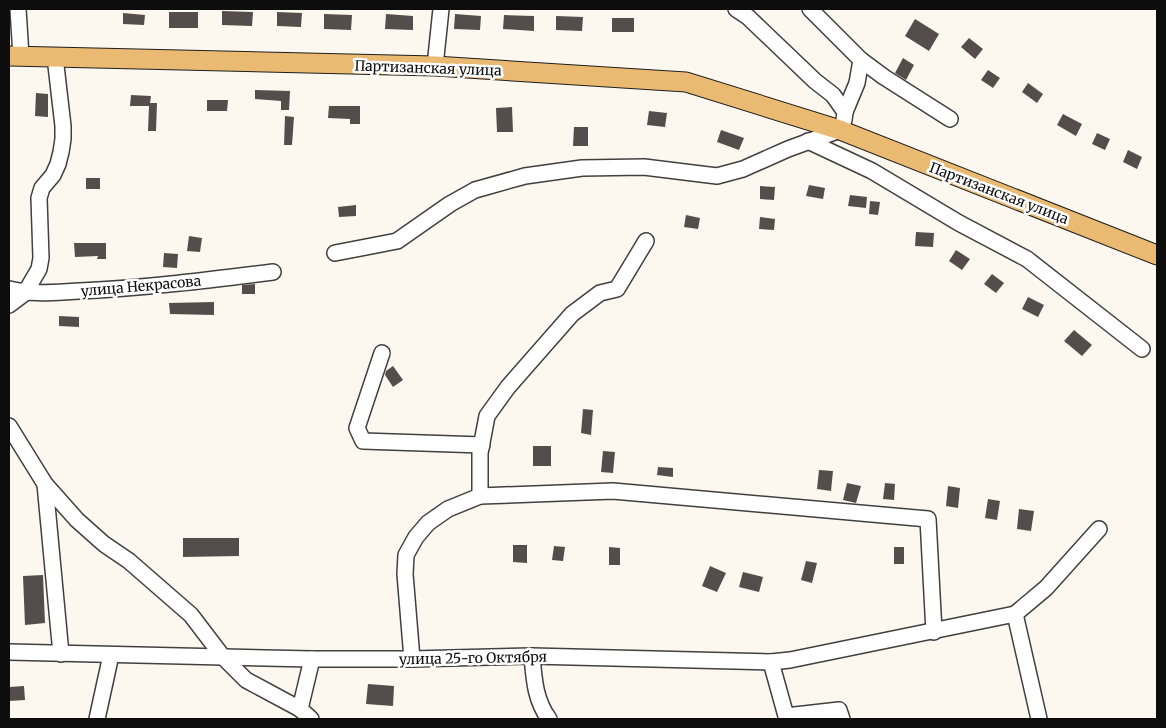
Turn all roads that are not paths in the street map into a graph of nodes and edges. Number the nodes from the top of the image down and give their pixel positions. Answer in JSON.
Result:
{"nodes":[{"id":1,"x":18,"y":9,"type":"edge"},
{"id":2,"x":441,"y":9,"type":"edge"},
{"id":3,"x":736,"y":9,"type":"edge"},
{"id":4,"x":810,"y":9,"type":"edge"},
{"id":5,"x":15,"y":56,"type":"edge"},
{"id":6,"x":55,"y":57,"type":"junction"},
{"id":7,"x":861,"y":60,"type":"junction"},
{"id":8,"x":434,"y":66,"type":"junction"},
{"id":9,"x":950,"y":119,"type":"dead end"},
{"id":10,"x":842,"y":121,"type":"junction"},
{"id":11,"x":808,"y":141,"type":"junction"},
{"id":12,"x":646,"y":241,"type":"dead end"},
{"id":13,"x":336,"y":253,"type":"dead end"},
{"id":14,"x":1157,"y":255,"type":"edge"},
{"id":15,"x":273,"y":272,"type":"dead end"},
{"id":16,"x":9,"y":289,"type":"edge"},
{"id":17,"x":25,"y":294,"type":"junction"},
{"id":18,"x":9,"y":305,"type":"edge"},
{"id":19,"x":1142,"y":349,"type":"dead end"},
{"id":20,"x":382,"y":353,"type":"dead end"},
{"id":21,"x":9,"y":426,"type":"edge"},
{"id":22,"x":482,"y":445,"type":"junction"},
{"id":23,"x":46,"y":484,"type":"junction"},
{"id":24,"x":480,"y":496,"type":"junction"},
{"id":25,"x":1099,"y":529,"type":"dead end"},
{"id":26,"x":1015,"y":614,"type":"junction"},
{"id":27,"x":934,"y":632,"type":"junction"},
{"id":28,"x":9,"y":652,"type":"edge"},
{"id":29,"x":61,"y":654,"type":"junction"},
{"id":30,"x":111,"y":655,"type":"junction"},
{"id":31,"x":532,"y":656,"type":"junction"},
{"id":32,"x":223,"y":657,"type":"junction"},
{"id":33,"x":312,"y":659,"type":"junction"},
{"id":34,"x":412,"y":659,"type":"junction"},
{"id":35,"x":771,"y":662,"type":"junction"},
{"id":36,"x":305,"y":714,"type":"edge"},
{"id":37,"x":97,"y":719,"type":"edge"},
{"id":38,"x":549,"y":719,"type":"edge"},
{"id":39,"x":842,"y":719,"type":"edge"},
{"id":40,"x":1039,"y":719,"type":"edge"}],
"edges":[{"from":1,"to":5,"type":"street"},
{"from":2,"to":8,"type":"street"},
{"from":3,"to":10,"type":"street"},
{"from":4,"to":7,"type":"street"},
{"from":5,"to":6,"type":"main road","name":"Партизанская улица"},
{"from":6,"to":8,"type":"main road","name":"Партизанская улица"},
{"from":6,"to":17,"type":"street"},
{"from":7,"to":9,"type":"street"},
{"from":7,"to":10,"type":"street"},
{"from":8,"to":10,"type":"main road","name":"Партизанская улица"},
{"from":10,"to":11,"type":"street"},
{"from":10,"to":14,"type":"main road","name":"Партизанская улица"},
{"from":11,"to":13,"type":"street"},
{"from":11,"to":19,"type":"street"},
{"from":12,"to":22,"type":"street"},
{"from":15,"to":17,"type":"street","name":"улица Некрасова"},
{"from":16,"to":17,"type":"street","name":"улица Некрасова"},
{"from":17,"to":18,"type":"street"},
{"from":20,"to":22,"type":"street"},
{"from":21,"to":23,"type":"street"},
{"from":22,"to":24,"type":"street"},
{"from":23,"to":29,"type":"street"},
{"from":23,"to":32,"type":"street"},
{"from":24,"to":27,"type":"street"},
{"from":24,"to":34,"type":"street"},
{"from":25,"to":26,"type":"street"},
{"from":26,"to":27,"type":"street","name":"улица 25-го Октября"},
{"from":26,"to":40,"type":"street"},
{"from":27,"to":35,"type":"street","name":"улица 25-го Октября"},
{"from":28,"to":29,"type":"street","name":"улица 25-го Октября"},
{"from":29,"to":30,"type":"street","name":"улица 25-го Октября"},
{"from":30,"to":32,"type":"street","name":"улица 25-го Октября"},
{"from":30,"to":37,"type":"street"},
{"from":31,"to":34,"type":"street","name":"улица 25-го Октября"},
{"from":31,"to":35,"type":"street","name":"улица 25-го Октября"},
{"from":31,"to":38,"type":"street"},
{"from":32,"to":33,"type":"street","name":"улица 25-го Октября"},
{"from":32,"to":36,"type":"street"},
{"from":33,"to":34,"type":"street","name":"улица 25-го Октября"},
{"from":33,"to":36,"type":"street"},
{"from":35,"to":39,"type":"street"}]}
